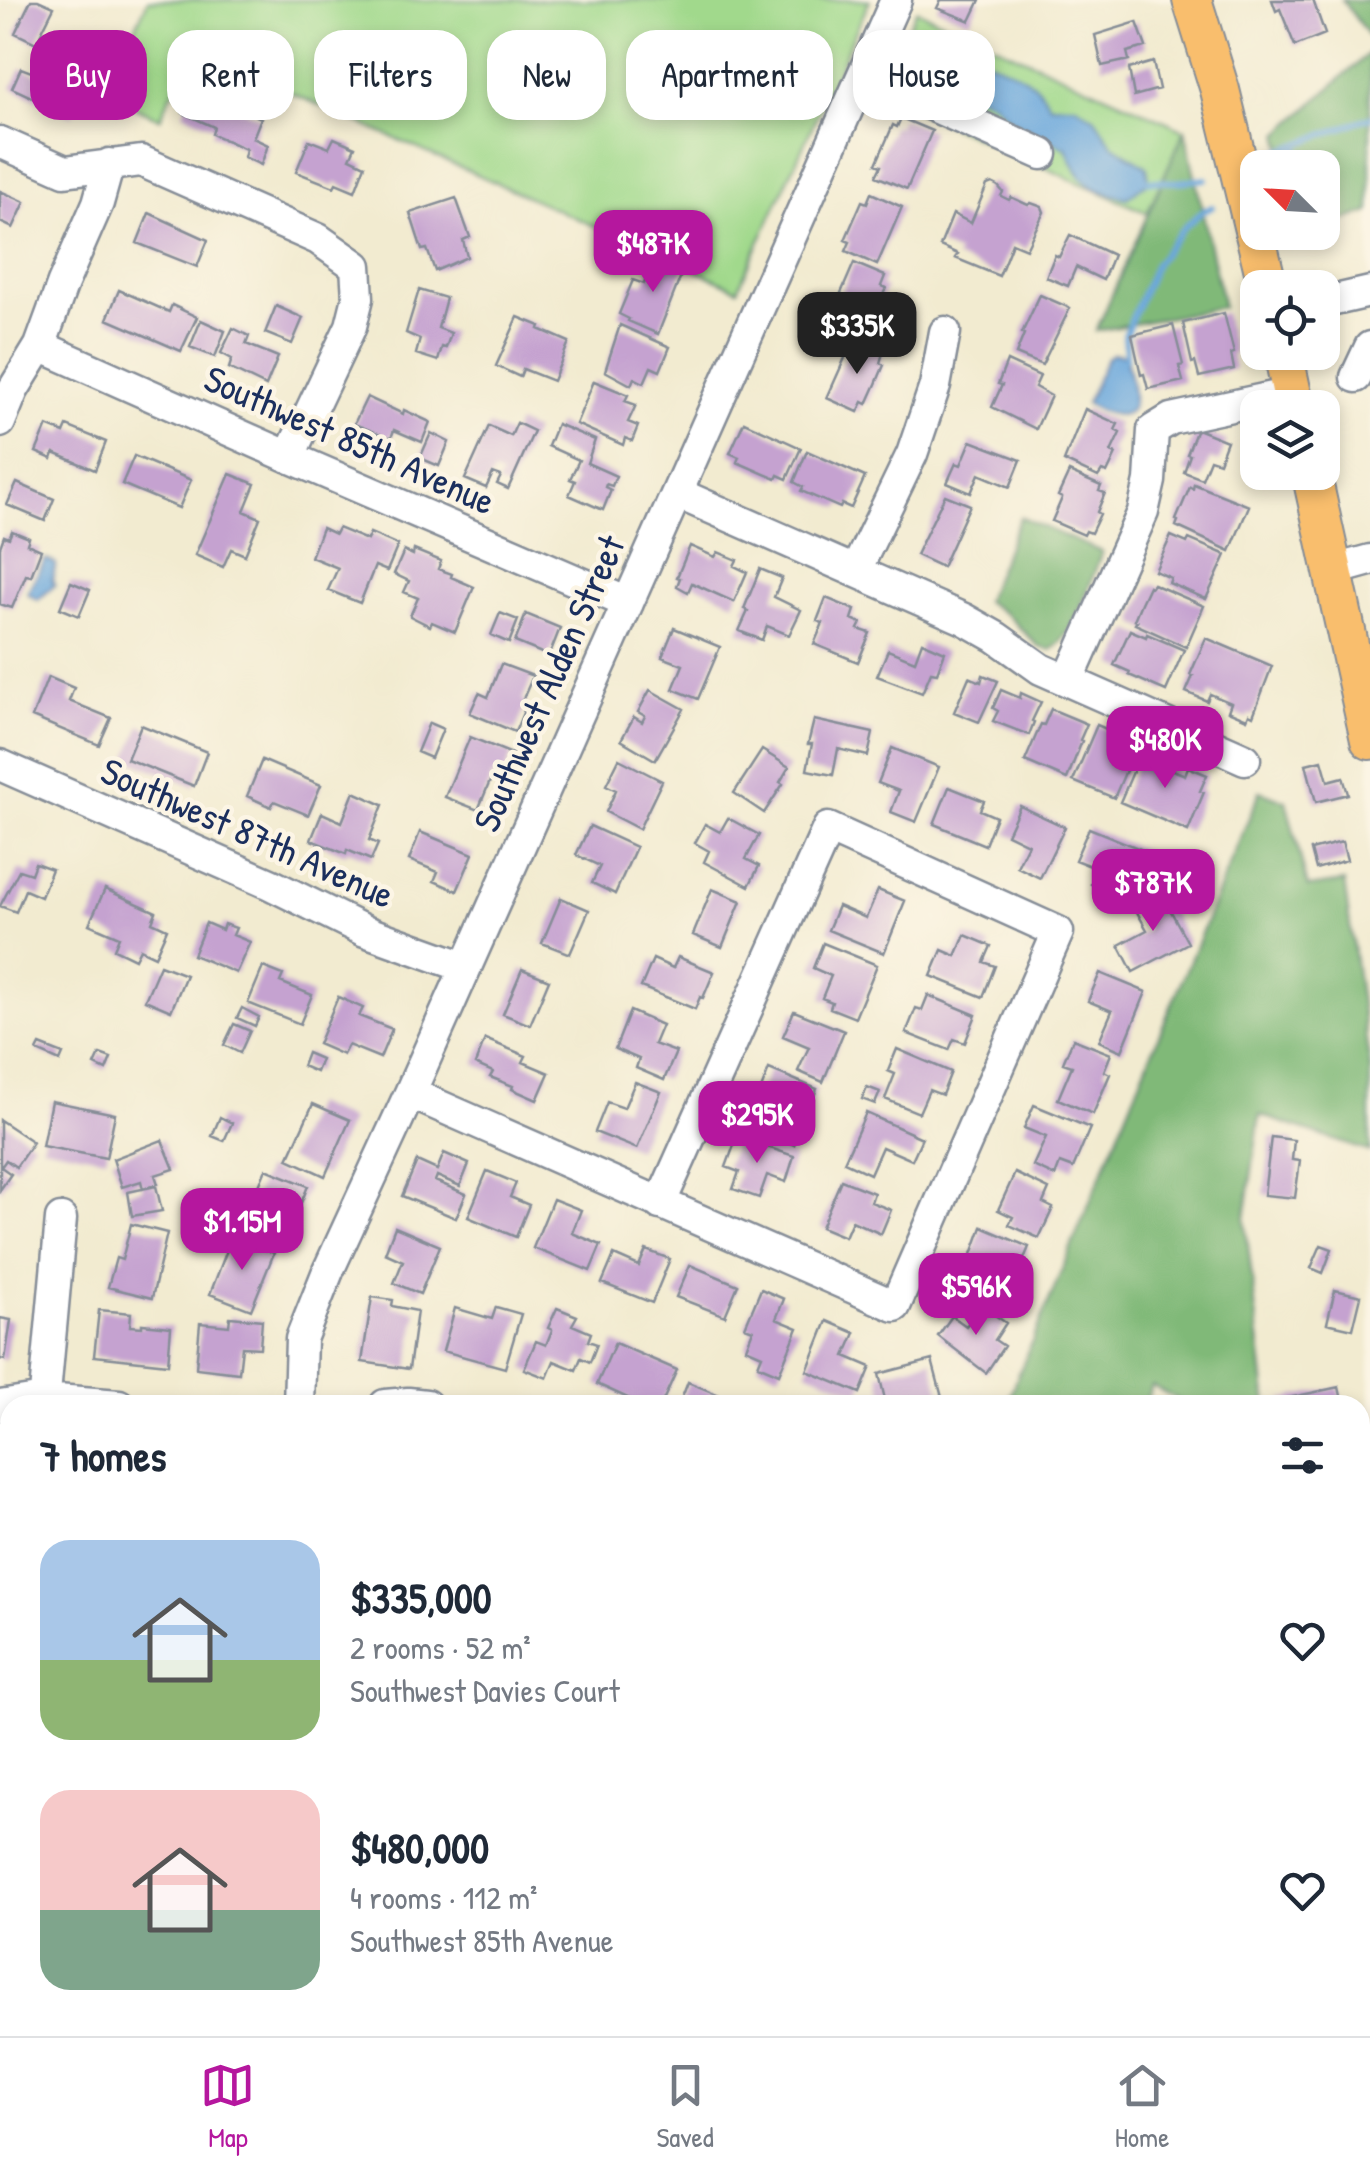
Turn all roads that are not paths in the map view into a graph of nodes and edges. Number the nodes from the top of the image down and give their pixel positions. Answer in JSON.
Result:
{"nodes":[{"id":1,"x":896,"y":0,"type":"edge"},
{"id":2,"x":1192,"y":0,"type":"edge"},
{"id":3,"x":883,"y":30,"type":"edge"},
{"id":4,"x":853,"y":97,"type":"edge"},
{"id":5,"x":966,"y":120,"type":"edge"},
{"id":6,"x":0,"y":142,"type":"edge"},
{"id":7,"x":1042,"y":154,"type":"dead end"},
{"id":8,"x":109,"y":164,"type":"junction"},
{"id":9,"x":1264,"y":270,"type":"edge"},
{"id":10,"x":1370,"y":292,"type":"edge"},
{"id":11,"x":1340,"y":299,"type":"edge"},
{"id":12,"x":945,"y":332,"type":"dead end"},
{"id":13,"x":40,"y":346,"type":"junction"},
{"id":14,"x":1370,"y":347,"type":"edge"},
{"id":15,"x":1356,"y":377,"type":"dead end"},
{"id":16,"x":1240,"y":408,"type":"edge"},
{"id":17,"x":0,"y":422,"type":"edge"},
{"id":18,"x":289,"y":458,"type":"junction"},
{"id":19,"x":1319,"y":490,"type":"edge"},
{"id":20,"x":677,"y":493,"type":"junction"},
{"id":21,"x":1352,"y":565,"type":"edge"},
{"id":22,"x":856,"y":570,"type":"junction"},
{"id":23,"x":628,"y":603,"type":"junction"},
{"id":24,"x":1068,"y":680,"type":"junction"},
{"id":25,"x":1370,"y":740,"type":"edge"},
{"id":26,"x":1246,"y":759,"type":"dead end"},
{"id":27,"x":0,"y":764,"type":"edge"},
{"id":28,"x":465,"y":967,"type":"junction"},
{"id":29,"x":410,"y":1093,"type":"junction"},
{"id":30,"x":660,"y":1204,"type":"junction"},
{"id":31,"x":60,"y":1219,"type":"dead end"},
{"id":32,"x":45,"y":1395,"type":"edge"},
{"id":33,"x":299,"y":1395,"type":"edge"}],
"edges":[{"from":1,"to":3,"type":"street","name":"Southwest Alden Street"},
{"from":2,"to":9,"type":"main road"},
{"from":4,"to":20,"type":"street","name":"Southwest Alden Street"},
{"from":5,"to":7,"type":"street"},
{"from":6,"to":8,"type":"street"},
{"from":8,"to":13,"type":"street"},
{"from":8,"to":18,"type":"street"},
{"from":10,"to":11,"type":"street"},
{"from":12,"to":22,"type":"street"},
{"from":13,"to":17,"type":"street"},
{"from":13,"to":18,"type":"street","name":"Southwest 85th Avenue"},
{"from":14,"to":15,"type":"street"},
{"from":16,"to":24,"type":"street"},
{"from":18,"to":23,"type":"street","name":"Southwest 85th Avenue"},
{"from":19,"to":21,"type":"main road"},
{"from":20,"to":22,"type":"street"},
{"from":20,"to":23,"type":"street","name":"Southwest Alden Street"},
{"from":21,"to":25,"type":"main road"},
{"from":22,"to":24,"type":"street"},
{"from":23,"to":28,"type":"street","name":"Southwest Alden Street"},
{"from":24,"to":26,"type":"street"},
{"from":27,"to":28,"type":"street","name":"Southwest 87th Avenue"},
{"from":28,"to":29,"type":"street","name":"Southwest Alden Street"},
{"from":29,"to":30,"type":"street"},
{"from":29,"to":33,"type":"street","name":"Southwest Alden Street"},
{"from":30,"to":30,"type":"street"},
{"from":31,"to":32,"type":"street"}]}
